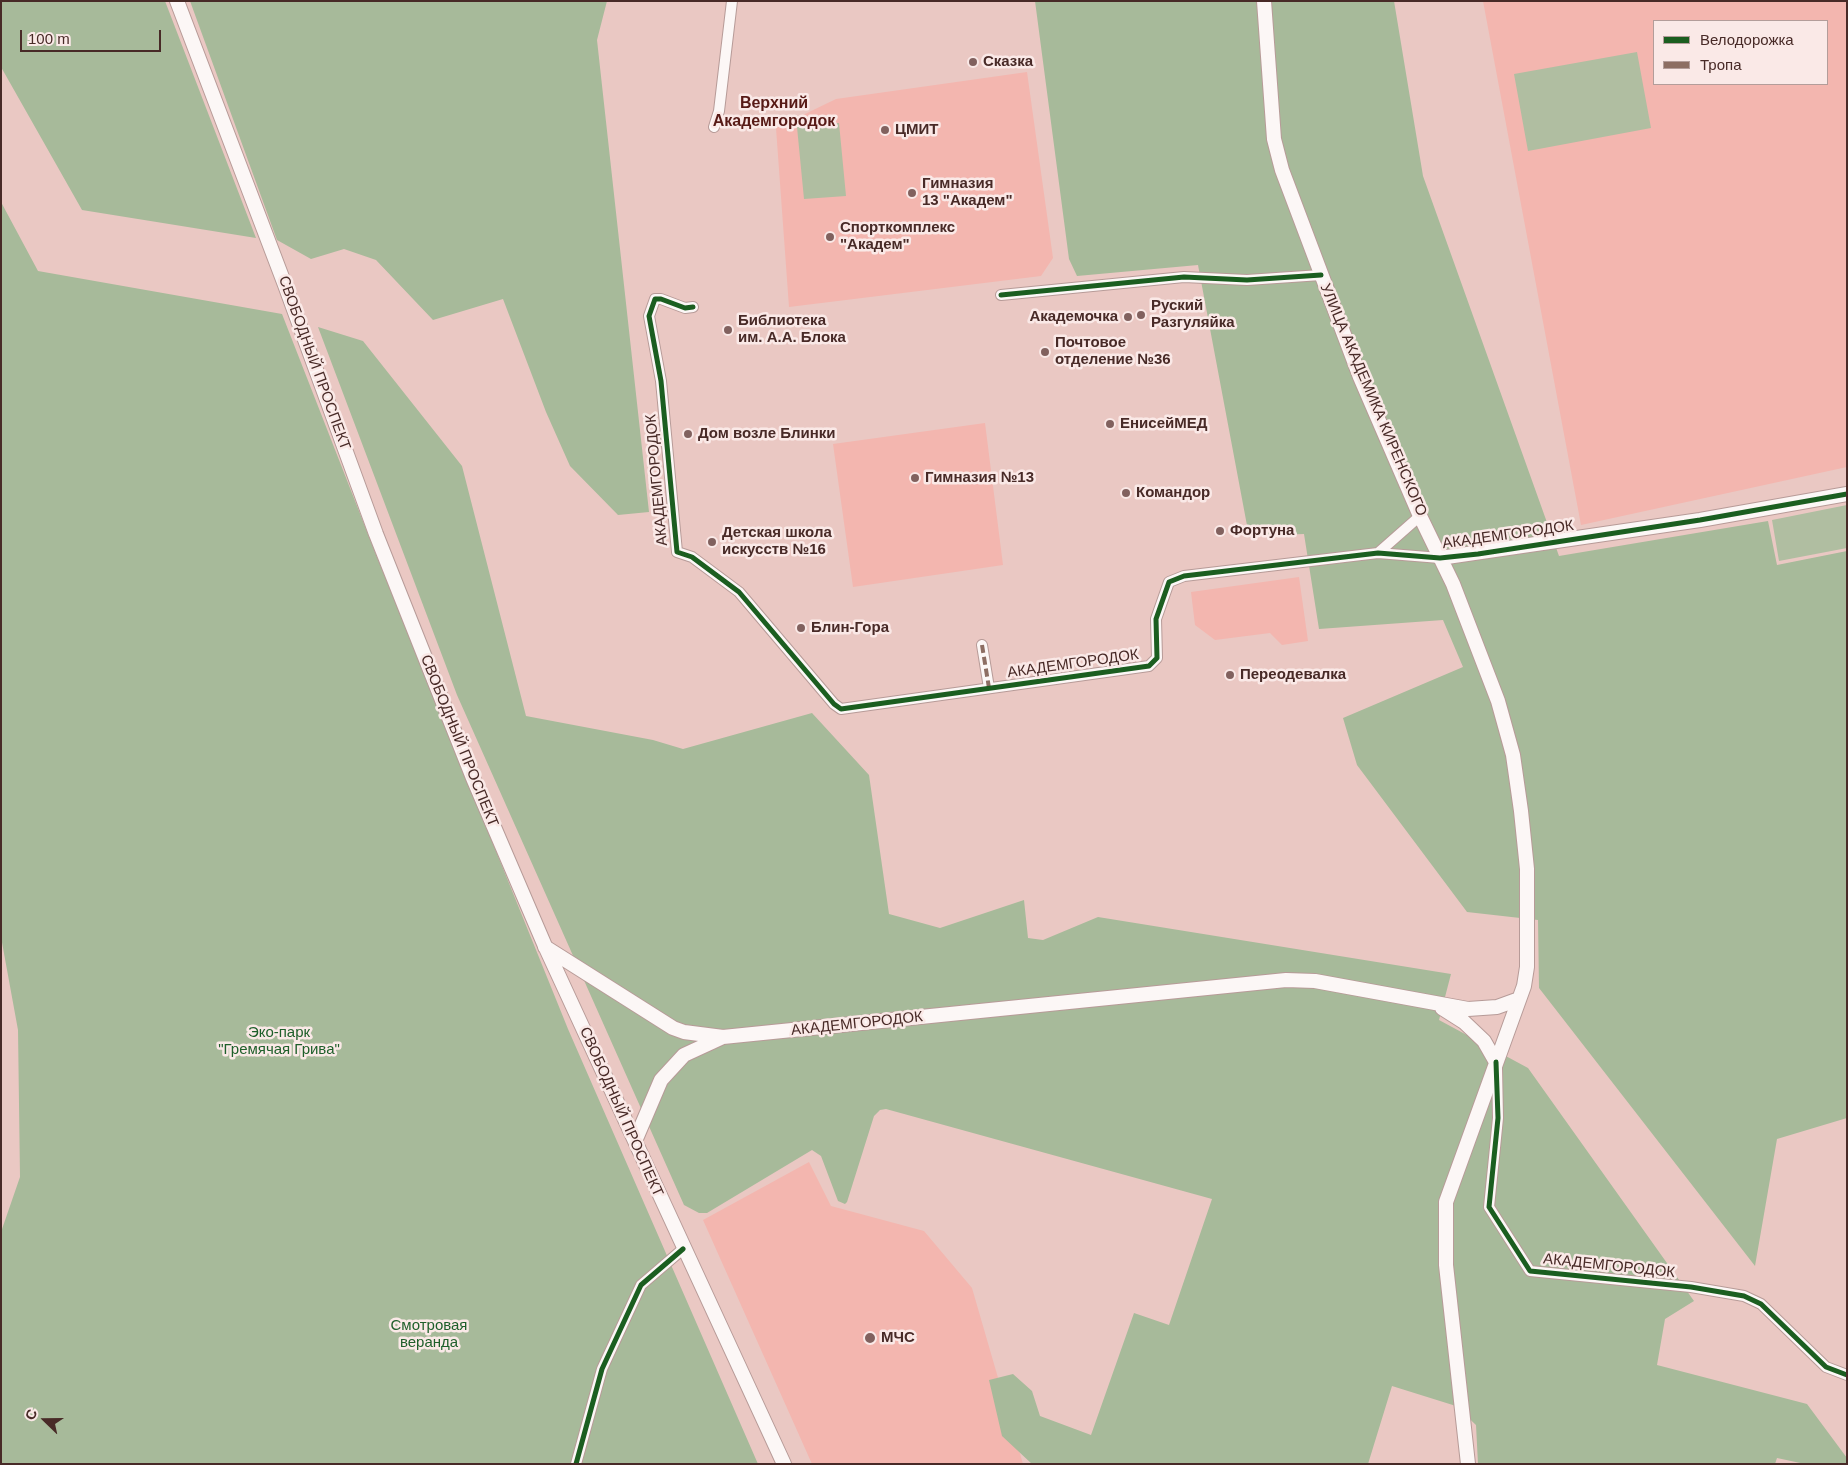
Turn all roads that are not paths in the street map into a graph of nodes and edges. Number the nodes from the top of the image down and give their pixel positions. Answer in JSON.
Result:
{"nodes":[{"id":1,"x":177,"y":1,"type":"edge"},
{"id":2,"x":732,"y":1,"type":"edge"},
{"id":3,"x":1264,"y":1,"type":"edge"},
{"id":4,"x":714,"y":127,"type":"dead end"},
{"id":5,"x":1321,"y":275,"type":"junction"},
{"id":6,"x":1001,"y":295,"type":"dead end"},
{"id":7,"x":692,"y":307,"type":"dead end"},
{"id":8,"x":1847,"y":494,"type":"edge"},
{"id":9,"x":1420,"y":516,"type":"junction"},
{"id":10,"x":1378,"y":553,"type":"junction"},
{"id":11,"x":1440,"y":558,"type":"junction"},
{"id":12,"x":982,"y":645,"type":"dead end"},
{"id":13,"x":989,"y":688,"type":"junction"},
{"id":14,"x":545,"y":946,"type":"junction"},
{"id":15,"x":1519,"y":999,"type":"junction"},
{"id":16,"x":1437,"y":1005,"type":"junction"},
{"id":17,"x":723,"y":1037,"type":"junction"},
{"id":18,"x":1496,"y":1062,"type":"junction"},
{"id":19,"x":635,"y":1141,"type":"junction"},
{"id":20,"x":683,"y":1249,"type":"junction"},
{"id":21,"x":1847,"y":1375,"type":"edge"},
{"id":22,"x":576,"y":1464,"type":"edge"},
{"id":23,"x":784,"y":1464,"type":"edge"},
{"id":24,"x":1468,"y":1464,"type":"edge"}],
"edges":[{"from":1,"to":14,"type":"main road","name":"СВОБОДНЫЙ ПРОСПЕКТ"},
{"from":2,"to":4,"type":"street"},
{"from":3,"to":5,"type":"main road","name":"УЛИЦА АКАДЕМИКА КИРЕНСКОГО"},
{"from":5,"to":6,"type":"street"},
{"from":5,"to":9,"type":"main road","name":"УЛИЦА АКАДЕМИКА КИРЕНСКОГО"},
{"from":7,"to":13,"type":"street","name":"АКАДЕМГОРОДОК"},
{"from":8,"to":11,"type":"main road","name":"АКАДЕМГОРОДОК"},
{"from":9,"to":10,"type":"street"},
{"from":9,"to":11,"type":"main road","name":"УЛИЦА АКАДЕМИКА КИРЕНСКОГО"},
{"from":10,"to":11,"type":"street","name":"АКАДЕМГОРОДОК"},
{"from":10,"to":13,"type":"street","name":"АКАДЕМГОРОДОК"},
{"from":11,"to":15,"type":"main road","name":"УЛИЦА АКАДЕМИКА КИРЕНСКОГО"},
{"from":12,"to":13,"type":"street","name":"АКАДЕМГОРОДОК"},
{"from":14,"to":17,"type":"main road"},
{"from":14,"to":19,"type":"main road","name":"СВОБОДНЫЙ ПРОСПЕКТ"},
{"from":15,"to":16,"type":"main road","name":"АКАДЕМГОРОДОК"},
{"from":15,"to":18,"type":"main road","name":"УЛИЦА АКАДЕМИКА КИРЕНСКОГО"},
{"from":16,"to":17,"type":"main road","name":"АКАДЕМГОРОДОК"},
{"from":16,"to":18,"type":"main road"},
{"from":17,"to":19,"type":"main road"},
{"from":18,"to":21,"type":"street","name":"АКАДЕМГОРОДОК"},
{"from":18,"to":24,"type":"main road","name":"УЛИЦА АКАДЕМИКА КИРЕНСКОГО"},
{"from":19,"to":20,"type":"main road","name":"СВОБОДНЫЙ ПРОСПЕКТ"},
{"from":20,"to":22,"type":"street"},
{"from":20,"to":23,"type":"main road","name":"СВОБОДНЫЙ ПРОСПЕКТ"}]}
